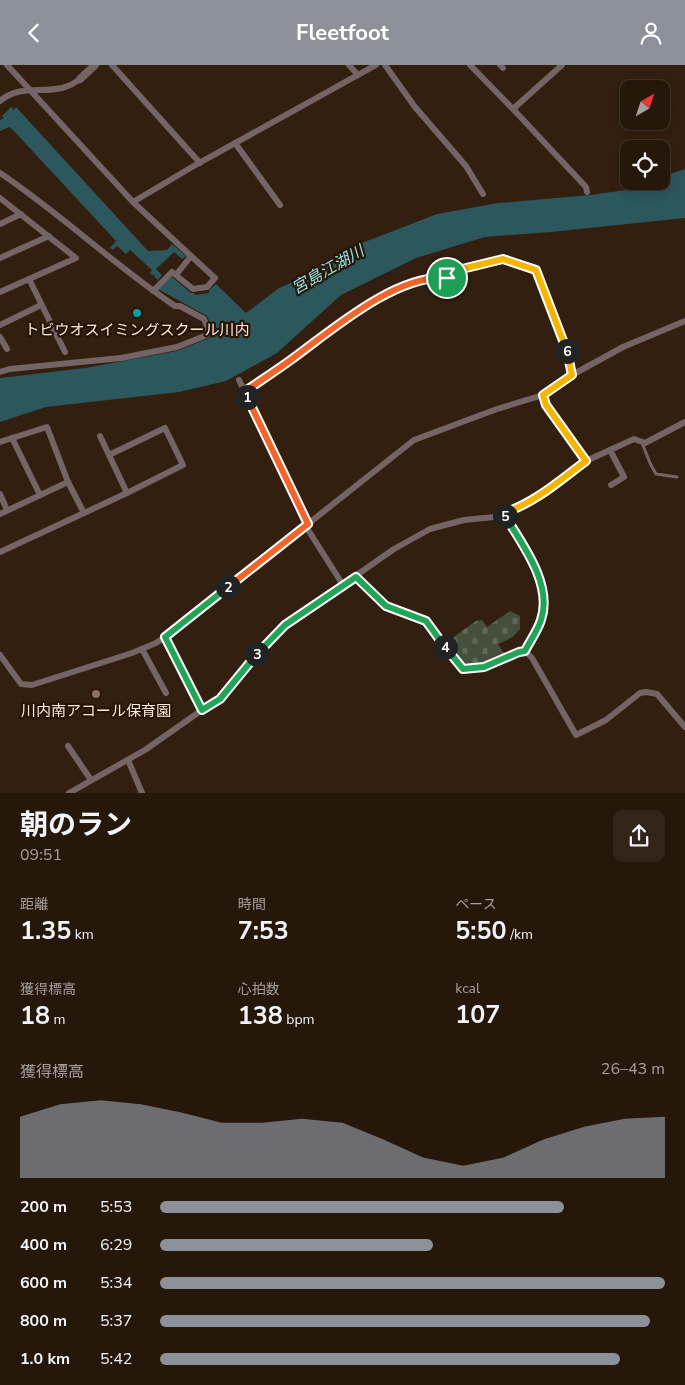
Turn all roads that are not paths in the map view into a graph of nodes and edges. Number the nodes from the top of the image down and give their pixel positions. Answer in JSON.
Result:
{"nodes":[{"id":1,"x":7,"y":65,"type":"edge"},
{"id":2,"x":95,"y":65,"type":"edge"},
{"id":3,"x":112,"y":65,"type":"edge"},
{"id":4,"x":349,"y":65,"type":"edge"},
{"id":5,"x":376,"y":65,"type":"edge"},
{"id":6,"x":385,"y":65,"type":"edge"},
{"id":7,"x":470,"y":65,"type":"edge"},
{"id":8,"x":562,"y":65,"type":"edge"},
{"id":9,"x":358,"y":75,"type":"junction"},
{"id":10,"x":80,"y":79,"type":"joint"},
{"id":11,"x":30,"y":90,"type":"junction"},
{"id":12,"x":0,"y":101,"type":"edge"},
{"id":13,"x":512,"y":109,"type":"junction"},
{"id":14,"x":235,"y":143,"type":"junction"},
{"id":15,"x":200,"y":163,"type":"junction"},
{"id":16,"x":0,"y":173,"type":"edge"},
{"id":17,"x":587,"y":192,"type":"dead end"},
{"id":18,"x":483,"y":194,"type":"dead end"},
{"id":19,"x":1,"y":200,"type":"edge"},
{"id":20,"x":133,"y":202,"type":"junction"},
{"id":21,"x":280,"y":205,"type":"dead end"},
{"id":22,"x":21,"y":214,"type":"junction"},
{"id":23,"x":0,"y":224,"type":"edge"},
{"id":24,"x":48,"y":236,"type":"junction"},
{"id":25,"x":191,"y":256,"type":"junction"},
{"id":26,"x":0,"y":258,"type":"edge"},
{"id":27,"x":176,"y":275,"type":"junction"},
{"id":28,"x":29,"y":279,"type":"junction"},
{"id":29,"x":153,"y":291,"type":"junction"},
{"id":30,"x":0,"y":292,"type":"edge"},
{"id":31,"x":41,"y":305,"type":"junction"},
{"id":32,"x":685,"y":321,"type":"edge"},
{"id":33,"x":0,"y":325,"type":"edge"},
{"id":34,"x":0,"y":337,"type":"edge"},
{"id":35,"x":7,"y":349,"type":"dead end"},
{"id":36,"x":64,"y":352,"type":"dead end"},
{"id":37,"x":0,"y":372,"type":"edge"},
{"id":38,"x":572,"y":375,"type":"junction"},
{"id":39,"x":239,"y":380,"type":"dead end"},
{"id":40,"x":244,"y":392,"type":"junction"},
{"id":41,"x":543,"y":395,"type":"junction"},
{"id":42,"x":685,"y":422,"type":"edge"},
{"id":43,"x":100,"y":436,"type":"dead end"},
{"id":44,"x":12,"y":438,"type":"junction"},
{"id":45,"x":0,"y":442,"type":"edge"},
{"id":46,"x":642,"y":442,"type":"junction"},
{"id":47,"x":610,"y":450,"type":"junction"},
{"id":48,"x":110,"y":455,"type":"junction"},
{"id":49,"x":586,"y":461,"type":"junction"},
{"id":50,"x":677,"y":477,"type":"dead end"},
{"id":51,"x":68,"y":482,"type":"junction"},
{"id":52,"x":611,"y":485,"type":"dead end"},
{"id":53,"x":127,"y":493,"type":"junction"},
{"id":54,"x":0,"y":494,"type":"edge"},
{"id":55,"x":40,"y":495,"type":"junction"},
{"id":56,"x":7,"y":510,"type":"junction"},
{"id":57,"x":84,"y":513,"type":"junction"},
{"id":58,"x":504,"y":513,"type":"junction"},
{"id":59,"x":0,"y":514,"type":"edge"},
{"id":60,"x":307,"y":524,"type":"junction"},
{"id":61,"x":0,"y":552,"type":"edge"},
{"id":62,"x":356,"y":577,"type":"junction"},
{"id":63,"x":343,"y":585,"type":"junction"},
{"id":64,"x":165,"y":637,"type":"junction"},
{"id":65,"x":142,"y":649,"type":"junction"},
{"id":66,"x":525,"y":651,"type":"junction"},
{"id":67,"x":0,"y":655,"type":"edge"},
{"id":68,"x":166,"y":693,"type":"dead end"},
{"id":69,"x":202,"y":710,"type":"junction"},
{"id":70,"x":685,"y":727,"type":"edge"},
{"id":71,"x":68,"y":746,"type":"dead end"},
{"id":72,"x":128,"y":759,"type":"junction"},
{"id":73,"x":91,"y":780,"type":"junction"},
{"id":74,"x":69,"y":793,"type":"edge"},
{"id":75,"x":142,"y":793,"type":"edge"}],
"edges":[{"from":1,"to":11,"type":"street"},
{"from":2,"to":10,"type":"street"},
{"from":3,"to":15,"type":"street"},
{"from":4,"to":9,"type":"street"},
{"from":5,"to":9,"type":"street"},
{"from":6,"to":18,"type":"street"},
{"from":7,"to":13,"type":"street"},
{"from":8,"to":13,"type":"street"},
{"from":9,"to":14,"type":"street"},
{"from":10,"to":11,"type":"street"},
{"from":11,"to":12,"type":"street"},
{"from":11,"to":20,"type":"street"},
{"from":13,"to":17,"type":"street"},
{"from":14,"to":15,"type":"street"},
{"from":14,"to":21,"type":"street"},
{"from":15,"to":20,"type":"street"},
{"from":16,"to":29,"type":"street"},
{"from":19,"to":22,"type":"street"},
{"from":20,"to":25,"type":"street"},
{"from":22,"to":23,"type":"street"},
{"from":22,"to":24,"type":"street"},
{"from":24,"to":26,"type":"street"},
{"from":24,"to":28,"type":"street"},
{"from":25,"to":27,"type":"street"},
{"from":25,"to":27,"type":"street"},
{"from":27,"to":29,"type":"street"},
{"from":28,"to":30,"type":"street"},
{"from":28,"to":31,"type":"street"},
{"from":29,"to":37,"type":"street"},
{"from":31,"to":33,"type":"street"},
{"from":31,"to":36,"type":"street"},
{"from":32,"to":38,"type":"street"},
{"from":34,"to":35,"type":"street"},
{"from":38,"to":40,"type":"street"},
{"from":38,"to":41,"type":"street"},
{"from":39,"to":40,"type":"street"},
{"from":40,"to":60,"type":"street"},
{"from":41,"to":49,"type":"street"},
{"from":41,"to":60,"type":"street"},
{"from":42,"to":46,"type":"street"},
{"from":43,"to":48,"type":"street"},
{"from":44,"to":45,"type":"street"},
{"from":44,"to":51,"type":"street"},
{"from":44,"to":55,"type":"street"},
{"from":46,"to":47,"type":"street"},
{"from":46,"to":50,"type":"lane"},
{"from":47,"to":49,"type":"street"},
{"from":47,"to":52,"type":"street"},
{"from":48,"to":53,"type":"street"},
{"from":48,"to":53,"type":"street"},
{"from":49,"to":58,"type":"street"},
{"from":51,"to":55,"type":"street"},
{"from":51,"to":57,"type":"street"},
{"from":53,"to":57,"type":"street"},
{"from":54,"to":56,"type":"street"},
{"from":55,"to":56,"type":"street"},
{"from":56,"to":59,"type":"street"},
{"from":57,"to":61,"type":"street"},
{"from":58,"to":62,"type":"street"},
{"from":58,"to":66,"type":"street"},
{"from":60,"to":63,"type":"street"},
{"from":60,"to":64,"type":"street"},
{"from":62,"to":63,"type":"street"},
{"from":62,"to":66,"type":"street"},
{"from":63,"to":69,"type":"street"},
{"from":64,"to":65,"type":"street"},
{"from":64,"to":69,"type":"street"},
{"from":65,"to":67,"type":"street"},
{"from":65,"to":68,"type":"street"},
{"from":66,"to":70,"type":"street"},
{"from":69,"to":72,"type":"street"},
{"from":71,"to":73,"type":"street"},
{"from":72,"to":73,"type":"street"},
{"from":72,"to":75,"type":"street"},
{"from":73,"to":74,"type":"street"}]}
